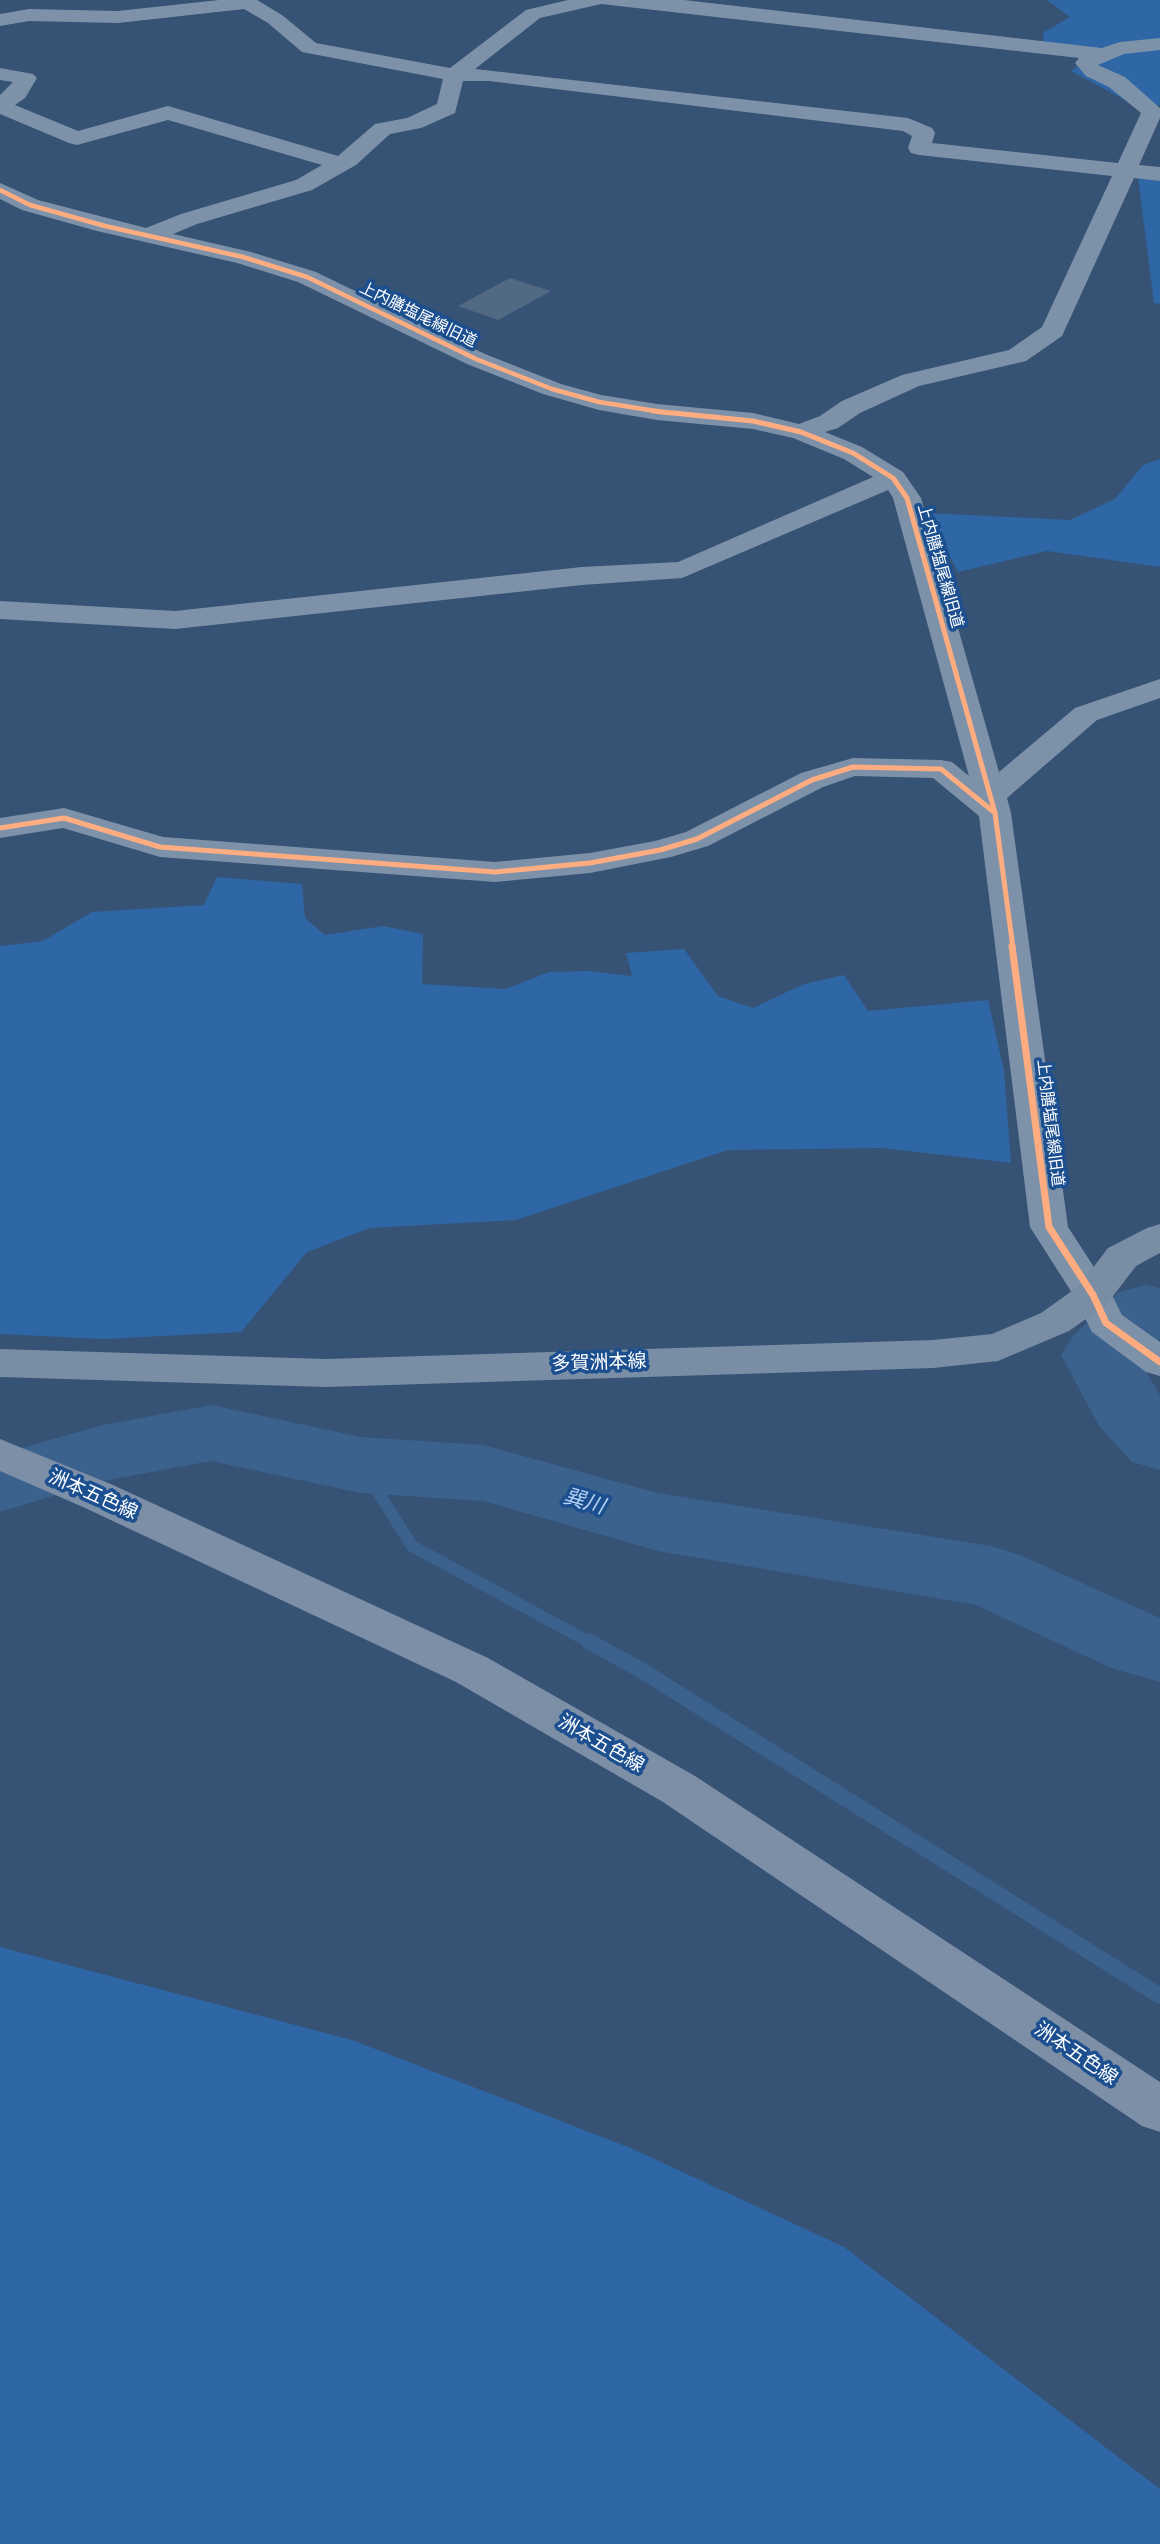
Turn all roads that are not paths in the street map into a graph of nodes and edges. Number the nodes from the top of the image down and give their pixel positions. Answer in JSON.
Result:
{"nodes":[{"id":1,"x":594,"y":0,"type":"edge"},
{"id":2,"x":608,"y":0,"type":"edge"},
{"id":3,"x":244,"y":2,"type":"edge"},
{"id":4,"x":0,"y":20,"type":"edge"},
{"id":5,"x":1160,"y":44,"type":"edge"},
{"id":6,"x":1101,"y":54,"type":"junction"},
{"id":7,"x":0,"y":74,"type":"edge"},
{"id":8,"x":454,"y":75,"type":"junction"},
{"id":9,"x":0,"y":106,"type":"edge"},
{"id":10,"x":341,"y":164,"type":"junction"},
{"id":11,"x":1124,"y":172,"type":"junction"},
{"id":12,"x":1160,"y":174,"type":"edge"},
{"id":13,"x":0,"y":190,"type":"edge"},
{"id":14,"x":150,"y":235,"type":"junction"},
{"id":15,"x":801,"y":432,"type":"junction"},
{"id":16,"x":893,"y":478,"type":"junction"},
{"id":17,"x":0,"y":610,"type":"edge"},
{"id":18,"x":1160,"y":688,"type":"edge"},
{"id":19,"x":993,"y":804,"type":"junction"},
{"id":20,"x":0,"y":828,"type":"edge"},
{"id":21,"x":1160,"y":1237,"type":"edge"},
{"id":22,"x":1100,"y":1309,"type":"junction"},
{"id":23,"x":1155,"y":1357,"type":"edge"},
{"id":24,"x":0,"y":1363,"type":"edge"},
{"id":25,"x":0,"y":1454,"type":"edge"},
{"id":26,"x":1160,"y":2110,"type":"edge"}],
"edges":[{"from":1,"to":8,"type":"street"},
{"from":2,"to":6,"type":"street"},
{"from":3,"to":4,"type":"street"},
{"from":3,"to":8,"type":"street"},
{"from":5,"to":6,"type":"street"},
{"from":6,"to":11,"type":"street"},
{"from":7,"to":9,"type":"street"},
{"from":8,"to":10,"type":"street"},
{"from":8,"to":11,"type":"street"},
{"from":9,"to":10,"type":"street"},
{"from":10,"to":14,"type":"street"},
{"from":11,"to":12,"type":"street"},
{"from":11,"to":15,"type":"street"},
{"from":13,"to":14,"type":"street","name":"上内膳塩尾線旧道"},
{"from":14,"to":15,"type":"street","name":"上内膳塩尾線旧道"},
{"from":15,"to":16,"type":"street","name":"上内膳塩尾線旧道"},
{"from":16,"to":17,"type":"street"},
{"from":16,"to":19,"type":"street","name":"上内膳塩尾線旧道"},
{"from":18,"to":19,"type":"street"},
{"from":19,"to":20,"type":"street"},
{"from":19,"to":22,"type":"street","name":"上内膳塩尾線旧道"},
{"from":21,"to":22,"type":"main road","name":"多賀洲本線"},
{"from":22,"to":23,"type":"street"},
{"from":22,"to":24,"type":"main road","name":"多賀洲本線"},
{"from":25,"to":26,"type":"main road","name":"洲本五色線"}]}
